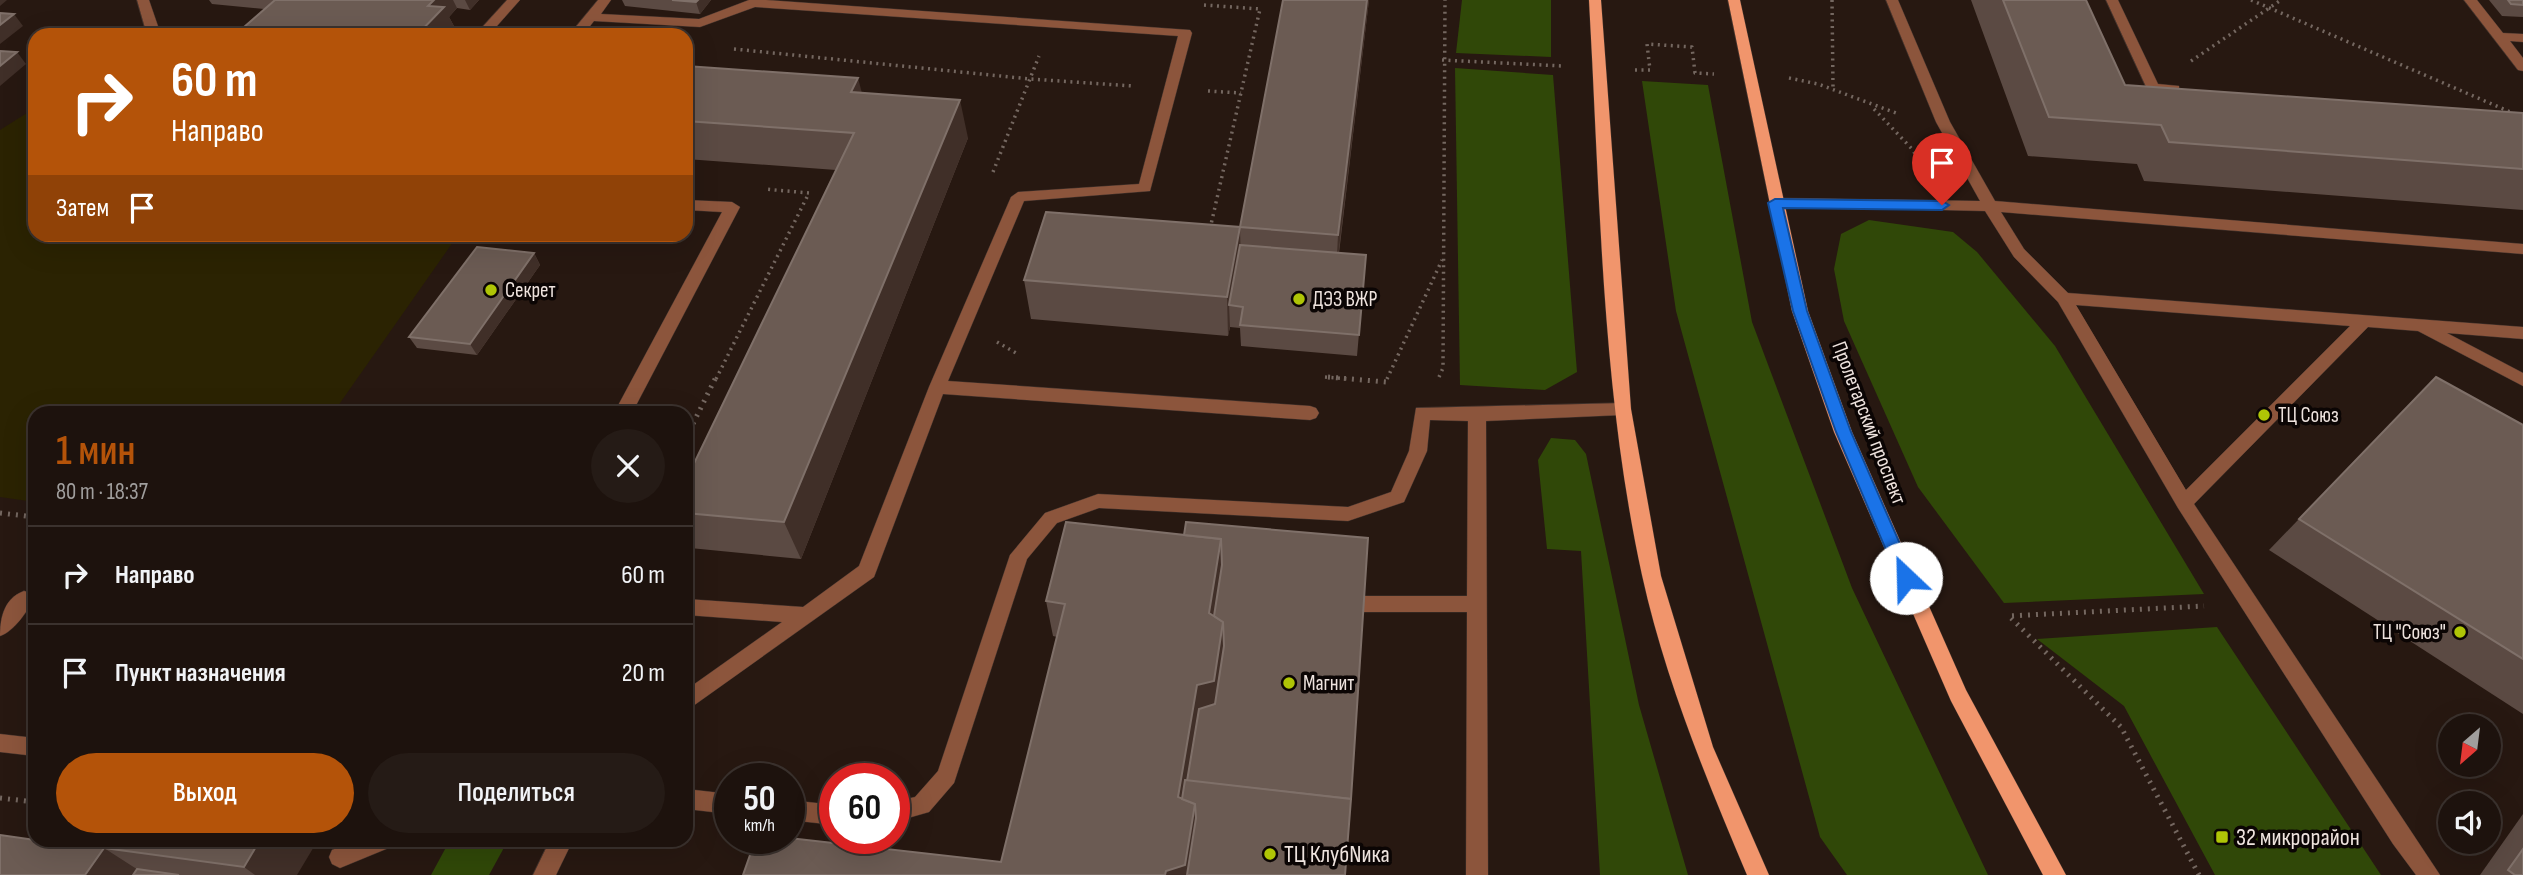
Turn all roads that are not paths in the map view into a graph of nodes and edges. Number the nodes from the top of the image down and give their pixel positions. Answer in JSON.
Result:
{"nodes":[{"id":1,"x":144,"y":0,"type":"edge"},
{"id":2,"x":514,"y":0,"type":"edge"},
{"id":3,"x":605,"y":0,"type":"edge"},
{"id":4,"x":1595,"y":0,"type":"edge"},
{"id":5,"x":1734,"y":0,"type":"edge"},
{"id":6,"x":1892,"y":0,"type":"edge"},
{"id":7,"x":2112,"y":0,"type":"edge"},
{"id":8,"x":2470,"y":0,"type":"edge"},
{"id":9,"x":592,"y":17,"type":"junction"},
{"id":10,"x":152,"y":28,"type":"edge"},
{"id":11,"x":488,"y":28,"type":"edge"},
{"id":12,"x":582,"y":28,"type":"edge"},
{"id":13,"x":2499,"y":37,"type":"junction"},
{"id":14,"x":2523,"y":38,"type":"edge"},
{"id":15,"x":2523,"y":67,"type":"edge"},
{"id":16,"x":2193,"y":91,"type":"edge"},
{"id":17,"x":1775,"y":203,"type":"junction"},
{"id":18,"x":693,"y":205,"type":"edge"},
{"id":19,"x":1990,"y":206,"type":"junction"},
{"id":20,"x":2523,"y":248,"type":"edge"},
{"id":21,"x":2064,"y":299,"type":"junction"},
{"id":22,"x":2364,"y":321,"type":"junction"},
{"id":23,"x":2419,"y":325,"type":"junction"},
{"id":24,"x":2523,"y":333,"type":"edge"},
{"id":25,"x":2523,"y":380,"type":"edge"},
{"id":26,"x":937,"y":387,"type":"junction"},
{"id":27,"x":627,"y":406,"type":"edge"},
{"id":28,"x":1622,"y":409,"type":"junction"},
{"id":29,"x":1310,"y":413,"type":"dead end"},
{"id":30,"x":1477,"y":415,"type":"junction"},
{"id":31,"x":2184,"y":503,"type":"junction"},
{"id":32,"x":24,"y":599,"type":"dead end"},
{"id":33,"x":1364,"y":604,"type":"edge"},
{"id":34,"x":1476,"y":604,"type":"junction"},
{"id":35,"x":693,"y":607,"type":"edge"},
{"id":36,"x":806,"y":615,"type":"junction"},
{"id":37,"x":0,"y":628,"type":"edge"},
{"id":38,"x":693,"y":697,"type":"edge"},
{"id":39,"x":0,"y":743,"type":"edge"},
{"id":40,"x":28,"y":746,"type":"edge"},
{"id":41,"x":693,"y":800,"type":"edge"},
{"id":42,"x":714,"y":802,"type":"edge"},
{"id":43,"x":910,"y":807,"type":"edge"},
{"id":44,"x":365,"y":847,"type":"edge"},
{"id":45,"x":558,"y":847,"type":"edge"},
{"id":46,"x":340,"y":857,"type":"dead end"},
{"id":47,"x":544,"y":875,"type":"edge"},
{"id":48,"x":1477,"y":875,"type":"edge"},
{"id":49,"x":1758,"y":875,"type":"edge"},
{"id":50,"x":2055,"y":875,"type":"edge"},
{"id":51,"x":2429,"y":875,"type":"edge"}],
"edges":[{"from":1,"to":10,"type":"lane"},
{"from":2,"to":11,"type":"lane"},
{"from":3,"to":9,"type":"lane"},
{"from":4,"to":28,"type":"main road"},
{"from":5,"to":17,"type":"main road","name":"Пролетарский проспект"},
{"from":6,"to":19,"type":"lane"},
{"from":7,"to":16,"type":"lane"},
{"from":8,"to":13,"type":"lane"},
{"from":9,"to":12,"type":"lane"},
{"from":9,"to":26,"type":"lane"},
{"from":13,"to":14,"type":"lane"},
{"from":13,"to":15,"type":"lane"},
{"from":17,"to":19,"type":"lane"},
{"from":17,"to":50,"type":"main road","name":"Пролетарский проспект"},
{"from":18,"to":27,"type":"lane"},
{"from":19,"to":20,"type":"lane"},
{"from":19,"to":21,"type":"lane"},
{"from":21,"to":22,"type":"lane"},
{"from":21,"to":31,"type":"lane"},
{"from":22,"to":23,"type":"lane"},
{"from":22,"to":31,"type":"lane"},
{"from":23,"to":24,"type":"lane"},
{"from":23,"to":25,"type":"lane"},
{"from":26,"to":29,"type":"lane"},
{"from":26,"to":36,"type":"lane"},
{"from":28,"to":30,"type":"lane"},
{"from":28,"to":49,"type":"main road"},
{"from":30,"to":34,"type":"lane"},
{"from":30,"to":43,"type":"lane"},
{"from":31,"to":51,"type":"lane"},
{"from":32,"to":37,"type":"lane"},
{"from":33,"to":34,"type":"lane"},
{"from":34,"to":48,"type":"lane"},
{"from":35,"to":36,"type":"lane"},
{"from":36,"to":38,"type":"lane"},
{"from":39,"to":40,"type":"lane"},
{"from":41,"to":42,"type":"lane"},
{"from":44,"to":46,"type":"lane"},
{"from":45,"to":47,"type":"lane"}]}
